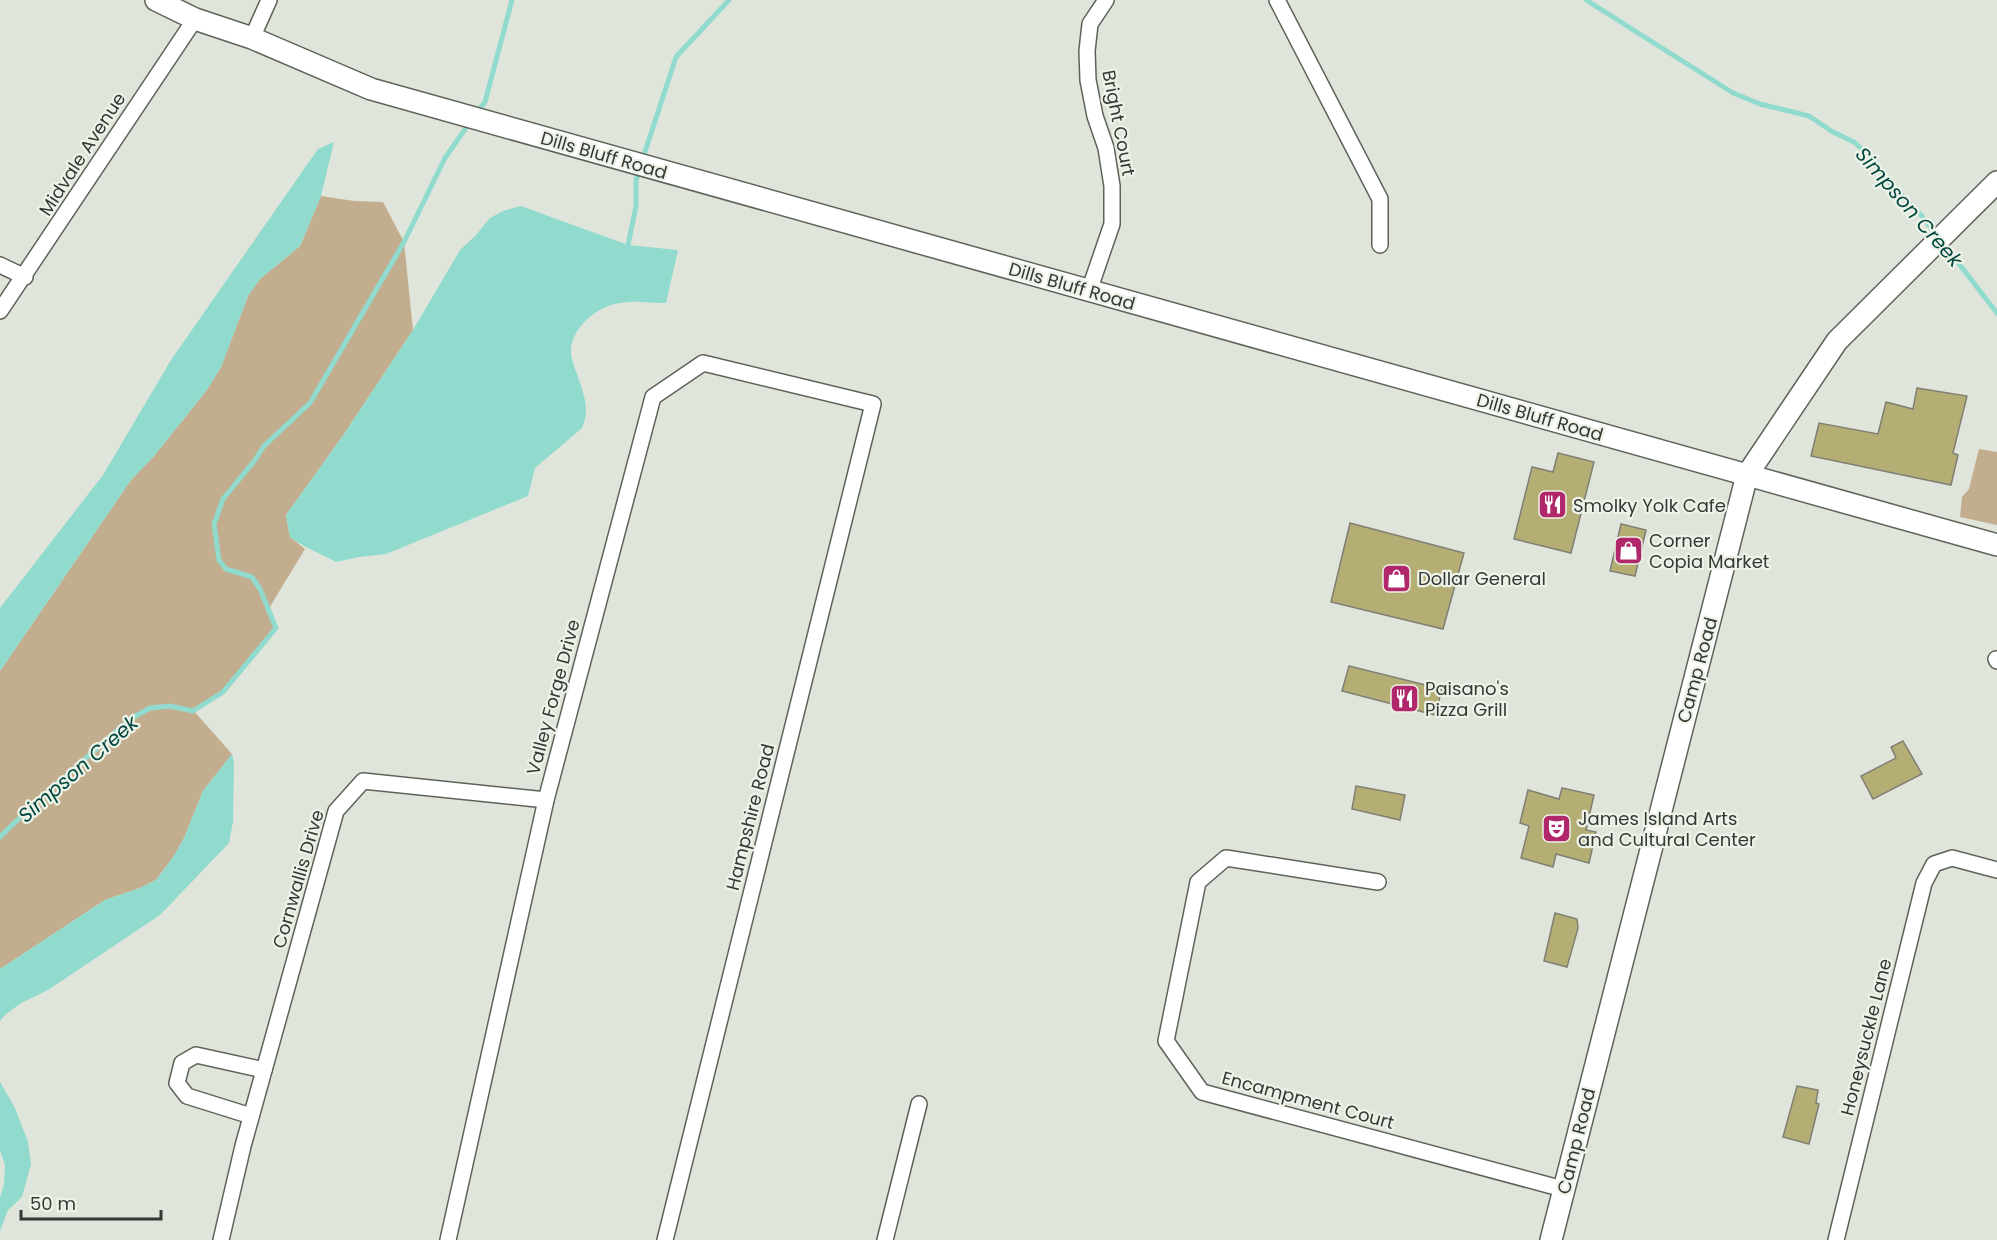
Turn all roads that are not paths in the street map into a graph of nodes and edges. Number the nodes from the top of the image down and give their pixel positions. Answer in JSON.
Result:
{"nodes":[{"id":1,"x":156,"y":0,"type":"edge"},
{"id":2,"x":269,"y":0,"type":"edge"},
{"id":3,"x":1106,"y":0,"type":"edge"},
{"id":4,"x":1277,"y":0,"type":"edge"},
{"id":5,"x":195,"y":18,"type":"junction"},
{"id":6,"x":252,"y":38,"type":"junction"},
{"id":7,"x":1997,"y":182,"type":"edge"},
{"id":8,"x":1380,"y":245,"type":"dead end"},
{"id":9,"x":0,"y":265,"type":"edge"},
{"id":10,"x":24,"y":277,"type":"junction"},
{"id":11,"x":1089,"y":291,"type":"junction"},
{"id":12,"x":0,"y":311,"type":"edge"},
{"id":13,"x":873,"y":404,"type":"joint"},
{"id":14,"x":1747,"y":476,"type":"junction"},
{"id":15,"x":1997,"y":545,"type":"edge"},
{"id":16,"x":546,"y":800,"type":"junction"},
{"id":17,"x":1997,"y":870,"type":"edge"},
{"id":18,"x":1378,"y":882,"type":"dead end"},
{"id":19,"x":264,"y":1070,"type":"junction"},
{"id":20,"x":919,"y":1104,"type":"dead end"},
{"id":21,"x":251,"y":1116,"type":"junction"},
{"id":22,"x":1563,"y":1189,"type":"junction"},
{"id":23,"x":221,"y":1240,"type":"edge"},
{"id":24,"x":448,"y":1240,"type":"edge"},
{"id":25,"x":665,"y":1240,"type":"edge"},
{"id":26,"x":885,"y":1240,"type":"edge"},
{"id":27,"x":1551,"y":1240,"type":"edge"},
{"id":28,"x":1836,"y":1240,"type":"edge"}],
"edges":[{"from":1,"to":5,"type":"street","name":"Dills Bluff Road"},
{"from":2,"to":6,"type":"street"},
{"from":3,"to":11,"type":"street","name":"Bright Court"},
{"from":4,"to":8,"type":"street"},
{"from":5,"to":6,"type":"street","name":"Dills Bluff Road"},
{"from":5,"to":10,"type":"street","name":"Midvale Avenue"},
{"from":6,"to":11,"type":"street","name":"Dills Bluff Road"},
{"from":7,"to":14,"type":"street","name":"Camp Road"},
{"from":9,"to":10,"type":"street"},
{"from":10,"to":12,"type":"street","name":"Midvale Avenue"},
{"from":11,"to":14,"type":"street","name":"Dills Bluff Road"},
{"from":13,"to":16,"type":"street","name":"Valley Forge Drive"},
{"from":13,"to":25,"type":"street","name":"Hampshire Road"},
{"from":14,"to":15,"type":"street","name":"Dills Bluff Road"},
{"from":14,"to":22,"type":"street","name":"Camp Road"},
{"from":16,"to":19,"type":"street","name":"Cornwallis Drive"},
{"from":16,"to":24,"type":"street","name":"Valley Forge Drive"},
{"from":17,"to":28,"type":"street","name":"Honeysuckle Lane"},
{"from":18,"to":22,"type":"street","name":"Encampment Court"},
{"from":19,"to":21,"type":"street","name":"Cornwallis Drive"},
{"from":19,"to":21,"type":"street"},
{"from":20,"to":26,"type":"street"},
{"from":21,"to":23,"type":"street","name":"Cornwallis Drive"},
{"from":22,"to":27,"type":"street","name":"Camp Road"}]}
